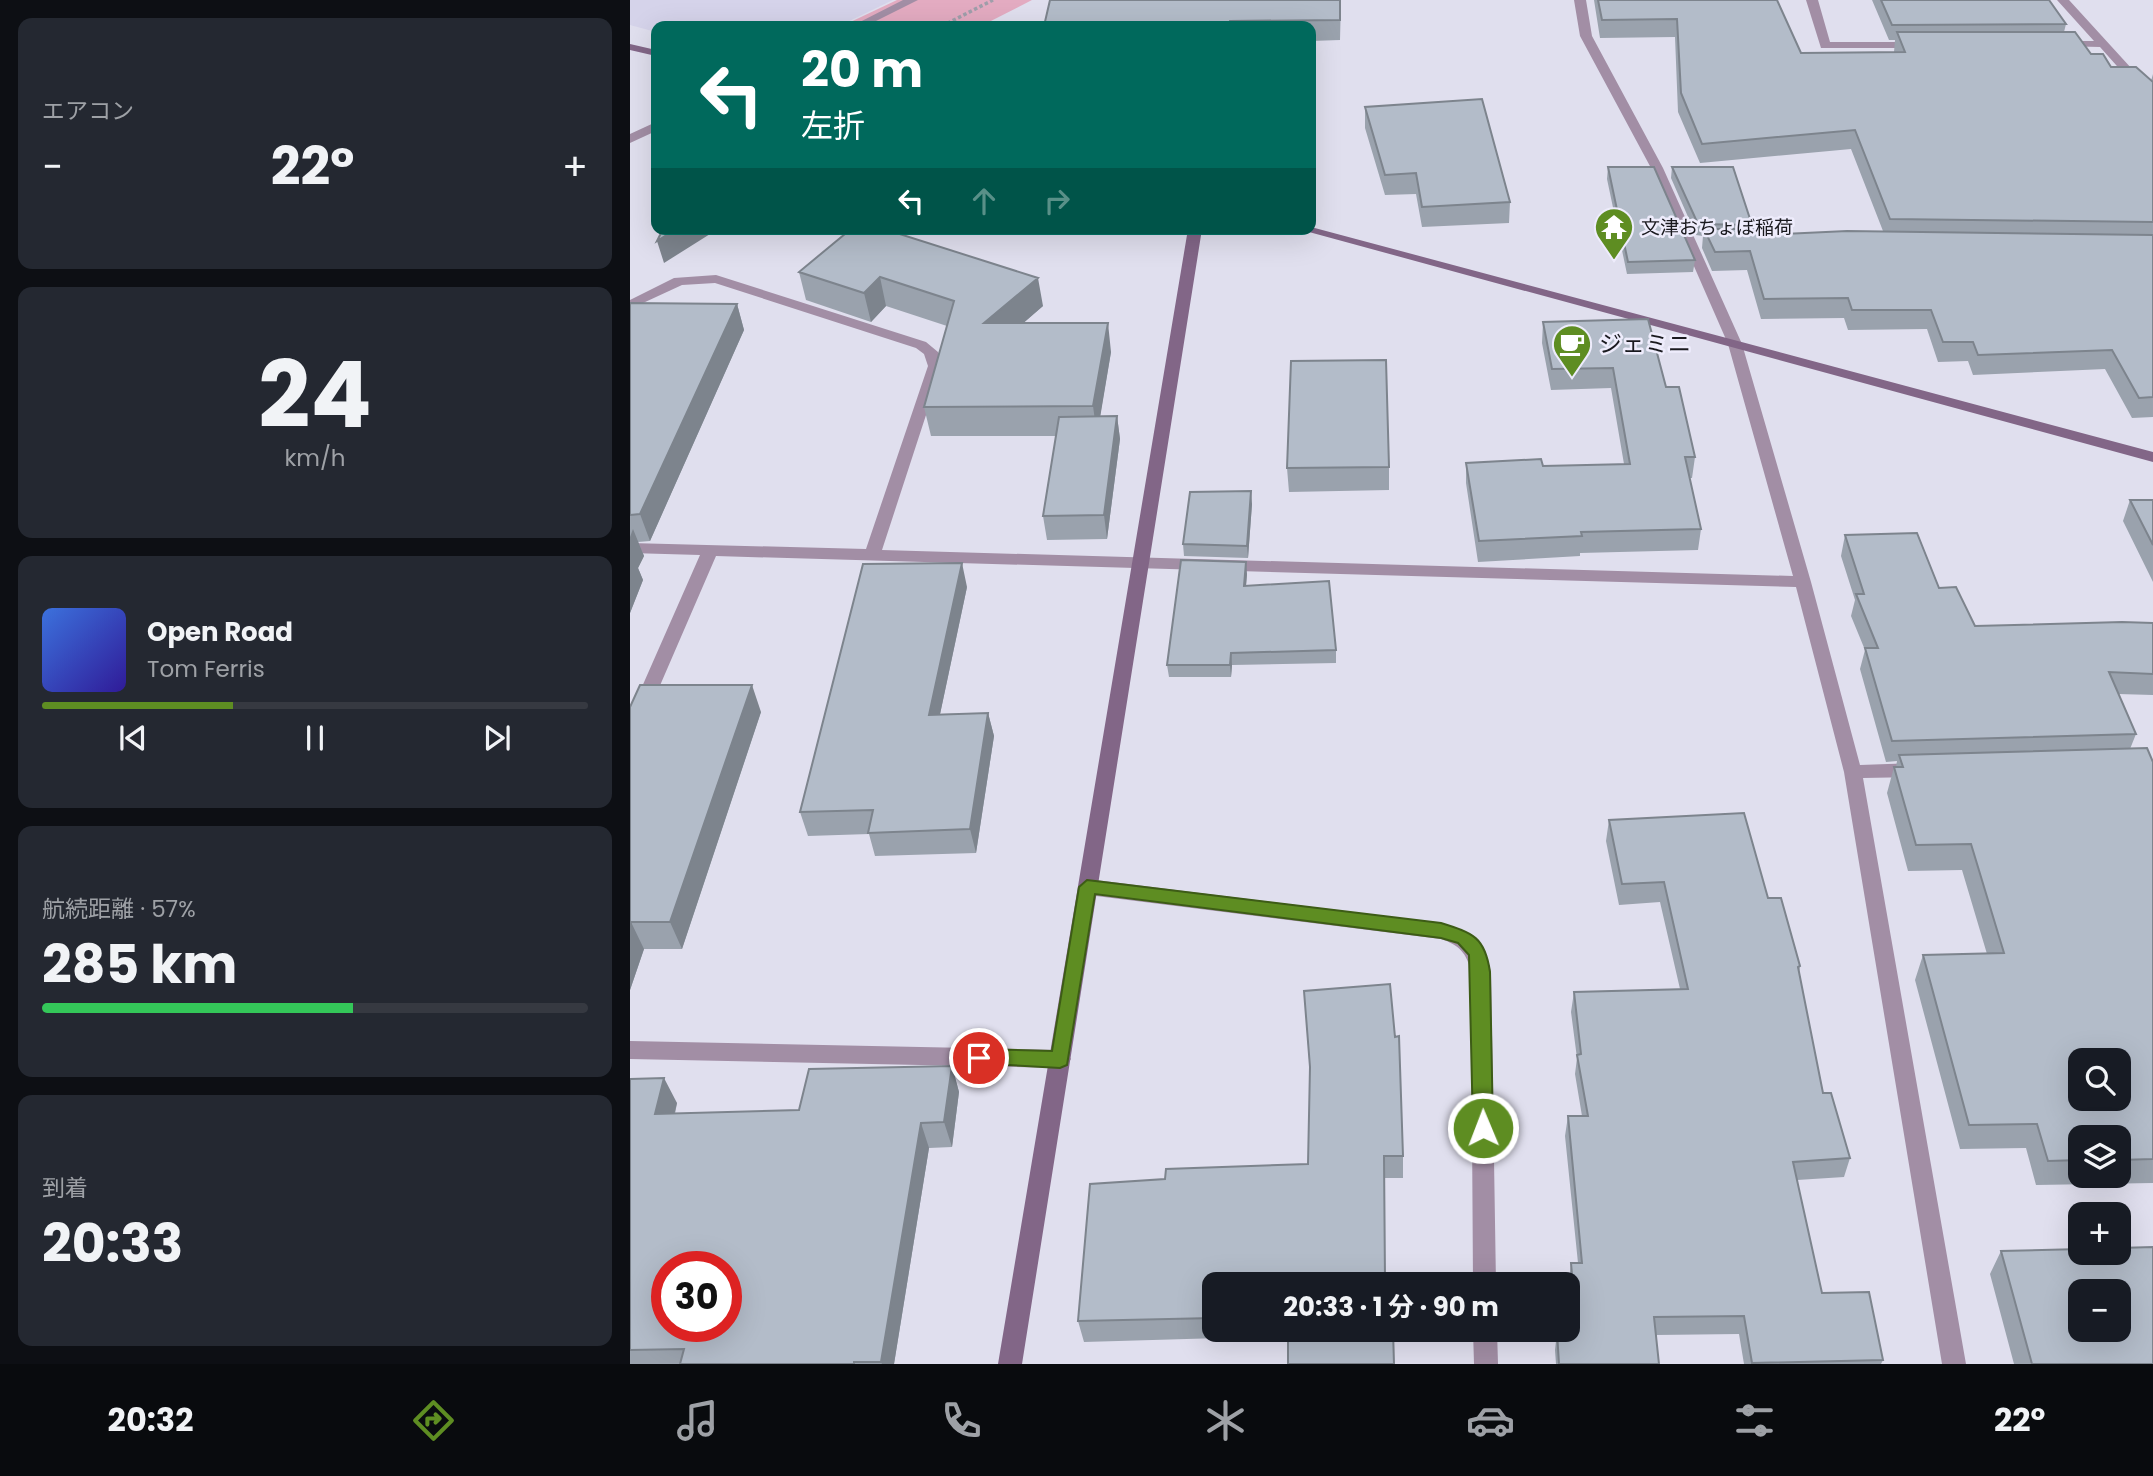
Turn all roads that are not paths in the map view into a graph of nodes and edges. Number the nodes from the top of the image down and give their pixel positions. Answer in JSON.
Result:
{"nodes":[{"id":1,"x":912,"y":0,"type":"edge"},
{"id":2,"x":1580,"y":0,"type":"edge"},
{"id":3,"x":1812,"y":0,"type":"edge"},
{"id":4,"x":2063,"y":0,"type":"edge"},
{"id":5,"x":868,"y":21,"type":"edge"},
{"id":6,"x":2048,"y":44,"type":"edge"},
{"id":7,"x":2104,"y":44,"type":"junction"},
{"id":8,"x":1937,"y":45,"type":"edge"},
{"id":9,"x":630,"y":47,"type":"edge"},
{"id":10,"x":651,"y":52,"type":"edge"},
{"id":11,"x":2153,"y":99,"type":"edge"},
{"id":12,"x":651,"y":128,"type":"edge"},
{"id":13,"x":630,"y":139,"type":"edge"},
{"id":14,"x":1316,"y":232,"type":"edge"},
{"id":15,"x":1194,"y":235,"type":"edge"},
{"id":16,"x":630,"y":305,"type":"edge"},
{"id":17,"x":1735,"y":344,"type":"junction"},
{"id":18,"x":2153,"y":457,"type":"edge"},
{"id":19,"x":630,"y":548,"type":"edge"},
{"id":20,"x":711,"y":549,"type":"junction"},
{"id":21,"x":873,"y":554,"type":"junction"},
{"id":22,"x":1140,"y":563,"type":"junction"},
{"id":23,"x":1803,"y":582,"type":"junction"},
{"id":24,"x":630,"y":734,"type":"edge"},
{"id":25,"x":1935,"y":770,"type":"edge"},
{"id":26,"x":1853,"y":772,"type":"junction"},
{"id":27,"x":1087,"y":887,"type":"junction"},
{"id":28,"x":630,"y":1050,"type":"edge"},
{"id":29,"x":1060,"y":1059,"type":"junction"},
{"id":30,"x":1485,"y":1272,"type":"edge"},
{"id":31,"x":1485,"y":1342,"type":"edge"},
{"id":32,"x":1010,"y":1364,"type":"edge"},
{"id":33,"x":1486,"y":1364,"type":"edge"},
{"id":34,"x":1954,"y":1364,"type":"edge"}],
"edges":[{"from":1,"to":5,"type":"street"},
{"from":2,"to":17,"type":"street"},
{"from":3,"to":8,"type":"street"},
{"from":4,"to":7,"type":"street"},
{"from":6,"to":7,"type":"street"},
{"from":7,"to":11,"type":"street"},
{"from":9,"to":10,"type":"street"},
{"from":12,"to":13,"type":"street"},
{"from":14,"to":17,"type":"street"},
{"from":15,"to":22,"type":"street"},
{"from":16,"to":21,"type":"street"},
{"from":17,"to":18,"type":"street"},
{"from":17,"to":23,"type":"street"},
{"from":19,"to":20,"type":"street"},
{"from":20,"to":21,"type":"street"},
{"from":20,"to":24,"type":"street"},
{"from":21,"to":22,"type":"street"},
{"from":22,"to":23,"type":"street"},
{"from":22,"to":27,"type":"street"},
{"from":23,"to":26,"type":"street"},
{"from":25,"to":26,"type":"street"},
{"from":26,"to":34,"type":"street"},
{"from":27,"to":29,"type":"street"},
{"from":27,"to":30,"type":"street"},
{"from":28,"to":29,"type":"street"},
{"from":29,"to":32,"type":"street"},
{"from":31,"to":33,"type":"street"}]}
